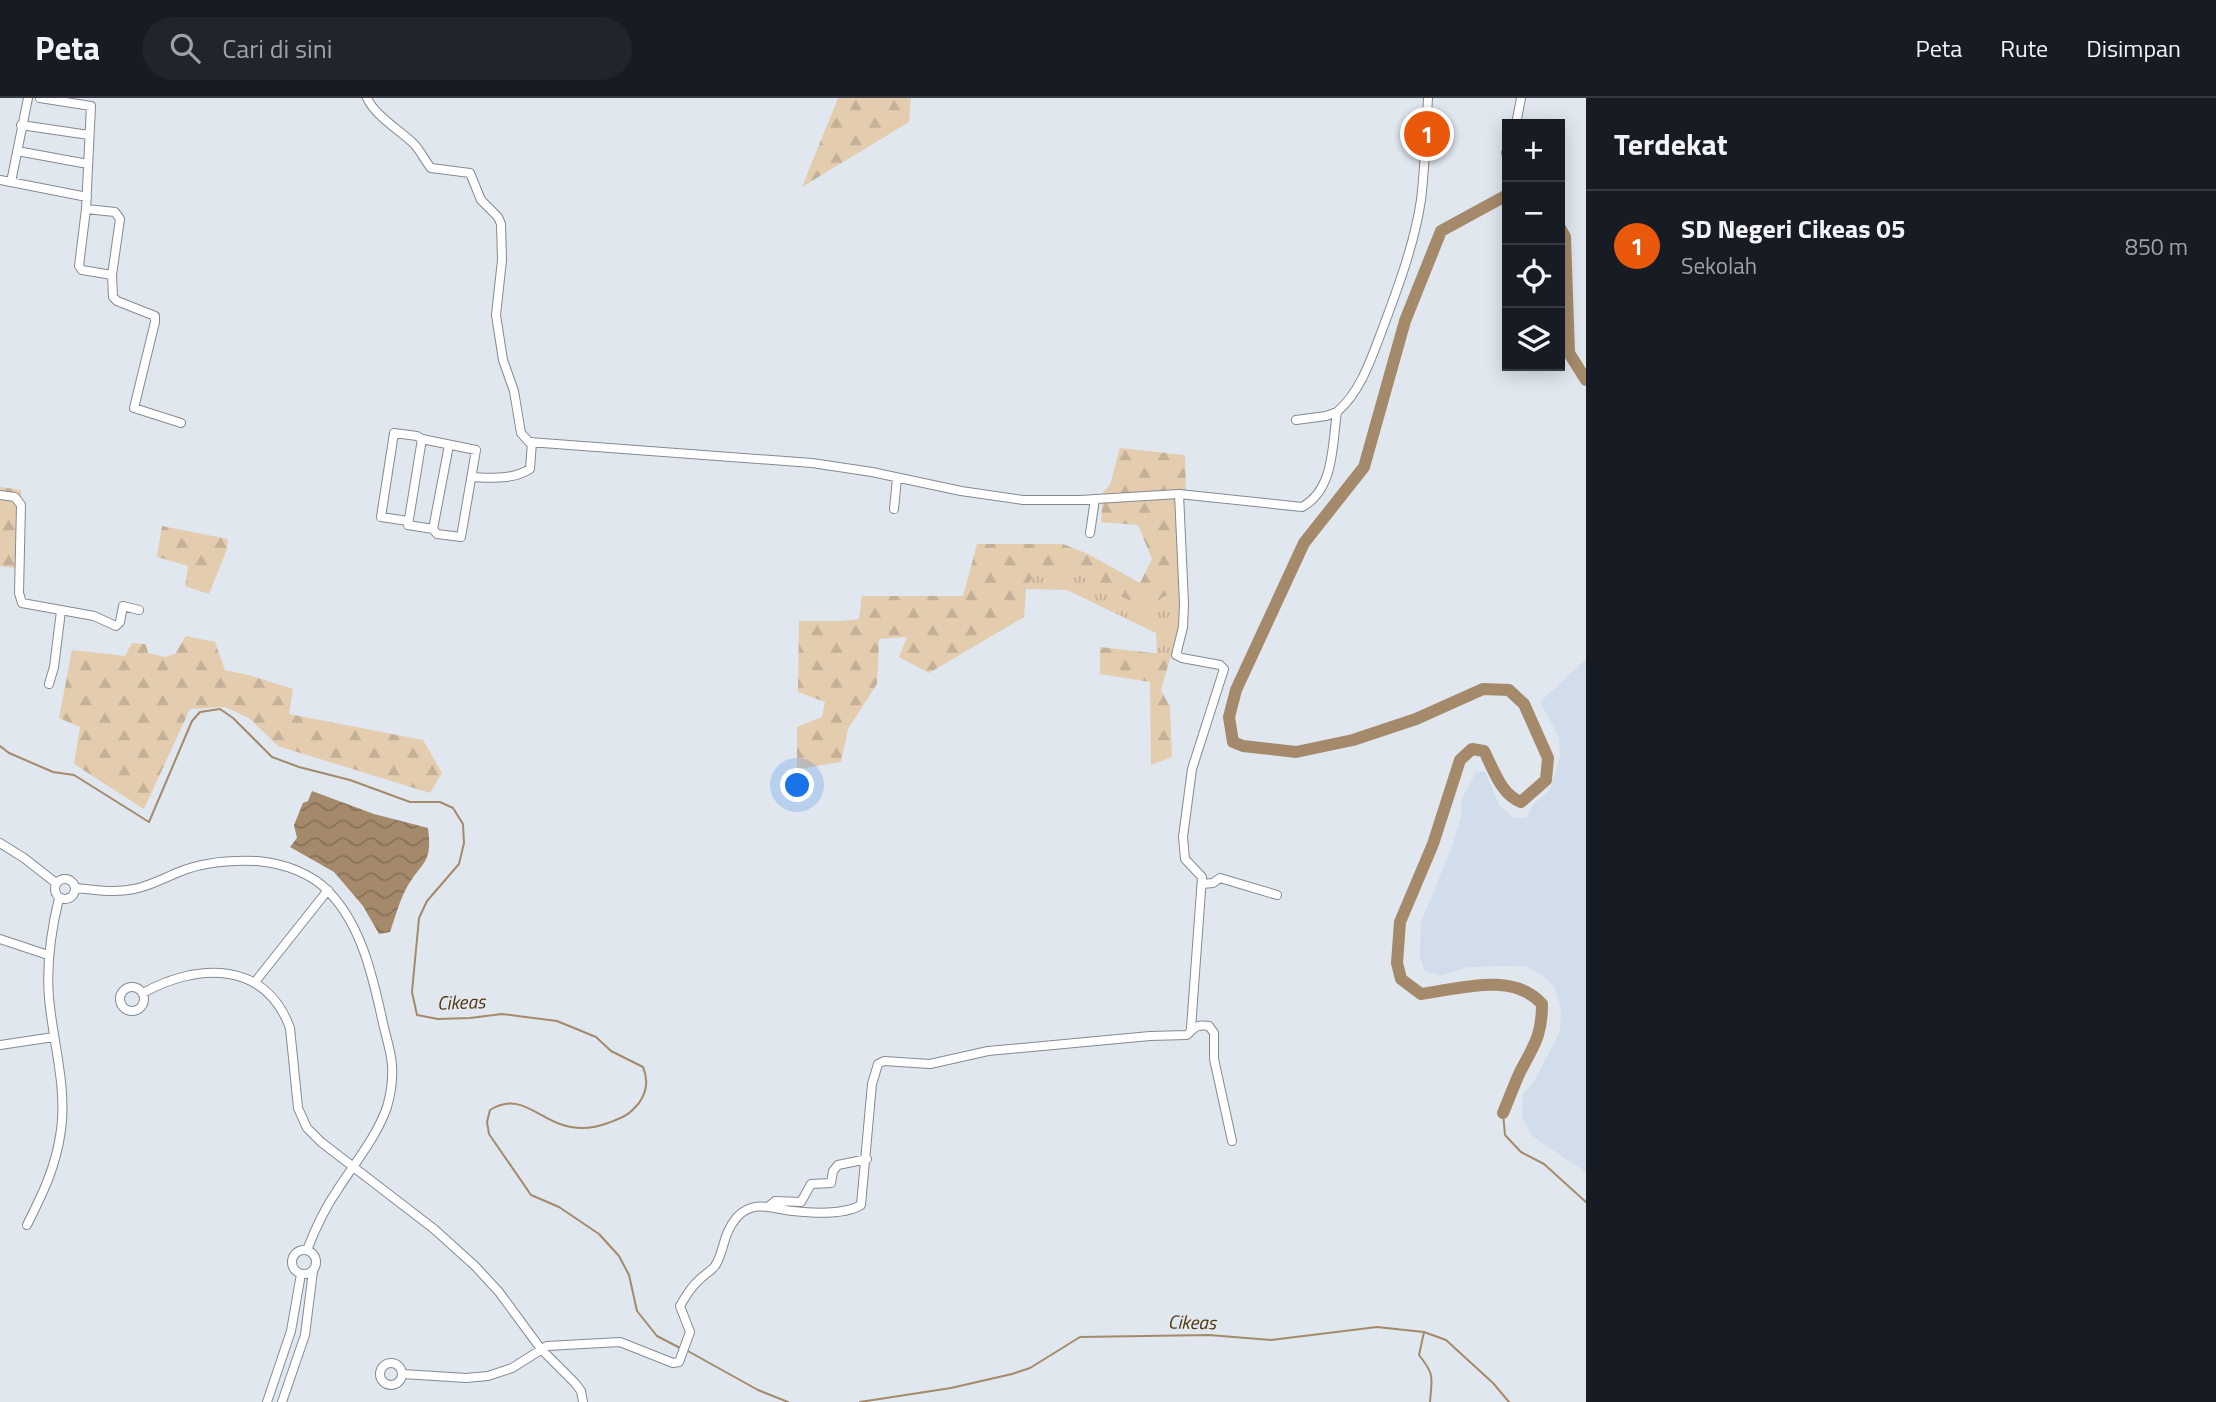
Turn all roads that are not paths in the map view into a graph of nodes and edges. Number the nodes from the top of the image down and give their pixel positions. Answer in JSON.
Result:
{"nodes":[{"id":1,"x":28,"y":98,"type":"edge"},
{"id":2,"x":40,"y":98,"type":"edge"},
{"id":3,"x":367,"y":98,"type":"edge"},
{"id":4,"x":1428,"y":98,"type":"edge"},
{"id":5,"x":1521,"y":98,"type":"edge"},
{"id":6,"x":75,"y":101,"type":"edge"},
{"id":7,"x":1517,"y":119,"type":"edge"},
{"id":8,"x":21,"y":125,"type":"junction"},
{"id":9,"x":89,"y":135,"type":"junction"},
{"id":10,"x":17,"y":152,"type":"junction"},
{"id":11,"x":88,"y":164,"type":"junction"},
{"id":12,"x":0,"y":180,"type":"edge"},
{"id":13,"x":11,"y":182,"type":"junction"},
{"id":14,"x":87,"y":197,"type":"junction"},
{"id":15,"x":86,"y":209,"type":"junction"},
{"id":16,"x":112,"y":275,"type":"junction"},
{"id":17,"x":1337,"y":412,"type":"junction"},
{"id":18,"x":1296,"y":420,"type":"dead end"},
{"id":19,"x":181,"y":423,"type":"dead end"},
{"id":20,"x":422,"y":439,"type":"junction"},
{"id":21,"x":532,"y":442,"type":"junction"},
{"id":22,"x":449,"y":445,"type":"junction"},
{"id":23,"x":472,"y":477,"type":"junction"},
{"id":24,"x":897,"y":478,"type":"junction"},
{"id":25,"x":1179,"y":494,"type":"junction"},
{"id":26,"x":0,"y":495,"type":"edge"},
{"id":27,"x":1095,"y":499,"type":"junction"},
{"id":28,"x":894,"y":509,"type":"dead end"},
{"id":29,"x":408,"y":521,"type":"junction"},
{"id":30,"x":433,"y":529,"type":"junction"},
{"id":31,"x":1090,"y":533,"type":"dead end"},
{"id":32,"x":139,"y":610,"type":"dead end"},
{"id":33,"x":61,"y":611,"type":"junction"},
{"id":34,"x":48,"y":684,"type":"dead end"},
{"id":35,"x":0,"y":843,"type":"edge"},
{"id":36,"x":56,"y":883,"type":"junction"},
{"id":37,"x":1202,"y":884,"type":"junction"},
{"id":38,"x":76,"y":888,"type":"junction"},
{"id":39,"x":328,"y":890,"type":"junction"},
{"id":40,"x":1277,"y":895,"type":"dead end"},
{"id":41,"x":59,"y":898,"type":"junction"},
{"id":42,"x":0,"y":939,"type":"edge"},
{"id":43,"x":48,"y":955,"type":"junction"},
{"id":44,"x":255,"y":982,"type":"junction"},
{"id":45,"x":143,"y":993,"type":"dead end"},
{"id":46,"x":1191,"y":1028,"type":"junction"},
{"id":47,"x":54,"y":1037,"type":"junction"},
{"id":48,"x":0,"y":1045,"type":"edge"},
{"id":49,"x":1232,"y":1141,"type":"dead end"},
{"id":50,"x":867,"y":1159,"type":"junction"},
{"id":51,"x":353,"y":1167,"type":"junction"},
{"id":52,"x":769,"y":1206,"type":"junction"},
{"id":53,"x":27,"y":1225,"type":"dead end"},
{"id":54,"x":307,"y":1250,"type":"junction"},
{"id":55,"x":313,"y":1271,"type":"junction"},
{"id":56,"x":301,"y":1274,"type":"junction"},
{"id":57,"x":541,"y":1349,"type":"junction"},
{"id":58,"x":403,"y":1374,"type":"dead end"},
{"id":59,"x":267,"y":1402,"type":"edge"},
{"id":60,"x":282,"y":1402,"type":"edge"},
{"id":61,"x":583,"y":1402,"type":"edge"}],
"edges":[{"from":1,"to":8,"type":"street"},
{"from":2,"to":6,"type":"street"},
{"from":3,"to":21,"type":"street"},
{"from":4,"to":17,"type":"street"},
{"from":5,"to":7,"type":"street"},
{"from":6,"to":9,"type":"street"},
{"from":8,"to":9,"type":"street"},
{"from":8,"to":10,"type":"street"},
{"from":9,"to":11,"type":"street"},
{"from":10,"to":11,"type":"street"},
{"from":10,"to":13,"type":"street"},
{"from":11,"to":14,"type":"street"},
{"from":12,"to":13,"type":"street"},
{"from":13,"to":14,"type":"street"},
{"from":14,"to":15,"type":"street"},
{"from":15,"to":16,"type":"street"},
{"from":15,"to":16,"type":"street"},
{"from":16,"to":19,"type":"street"},
{"from":17,"to":18,"type":"street"},
{"from":17,"to":25,"type":"street"},
{"from":20,"to":22,"type":"street"},
{"from":20,"to":29,"type":"street"},
{"from":20,"to":29,"type":"street"},
{"from":21,"to":23,"type":"street"},
{"from":21,"to":24,"type":"street"},
{"from":22,"to":23,"type":"street"},
{"from":22,"to":30,"type":"street"},
{"from":23,"to":30,"type":"street"},
{"from":24,"to":27,"type":"street"},
{"from":24,"to":28,"type":"street"},
{"from":25,"to":27,"type":"street"},
{"from":25,"to":37,"type":"street"},
{"from":26,"to":33,"type":"street"},
{"from":27,"to":31,"type":"street"},
{"from":29,"to":30,"type":"street"},
{"from":32,"to":33,"type":"street"},
{"from":33,"to":34,"type":"street"},
{"from":35,"to":36,"type":"street"},
{"from":36,"to":38,"type":"street"},
{"from":36,"to":41,"type":"street"},
{"from":37,"to":40,"type":"street"},
{"from":37,"to":46,"type":"street"},
{"from":38,"to":39,"type":"street"},
{"from":38,"to":41,"type":"street"},
{"from":39,"to":44,"type":"street"},
{"from":39,"to":51,"type":"street"},
{"from":41,"to":43,"type":"street"},
{"from":42,"to":43,"type":"street"},
{"from":43,"to":47,"type":"street"},
{"from":44,"to":45,"type":"street"},
{"from":44,"to":51,"type":"street"},
{"from":46,"to":49,"type":"street"},
{"from":46,"to":50,"type":"street"},
{"from":47,"to":48,"type":"street"},
{"from":47,"to":53,"type":"street"},
{"from":50,"to":52,"type":"street"},
{"from":50,"to":52,"type":"street"},
{"from":51,"to":54,"type":"street"},
{"from":51,"to":57,"type":"street"},
{"from":52,"to":57,"type":"street"},
{"from":54,"to":55,"type":"street"},
{"from":54,"to":56,"type":"street"},
{"from":55,"to":56,"type":"street"},
{"from":55,"to":60,"type":"street"},
{"from":56,"to":59,"type":"street"},
{"from":57,"to":58,"type":"street"},
{"from":57,"to":61,"type":"street"}]}
